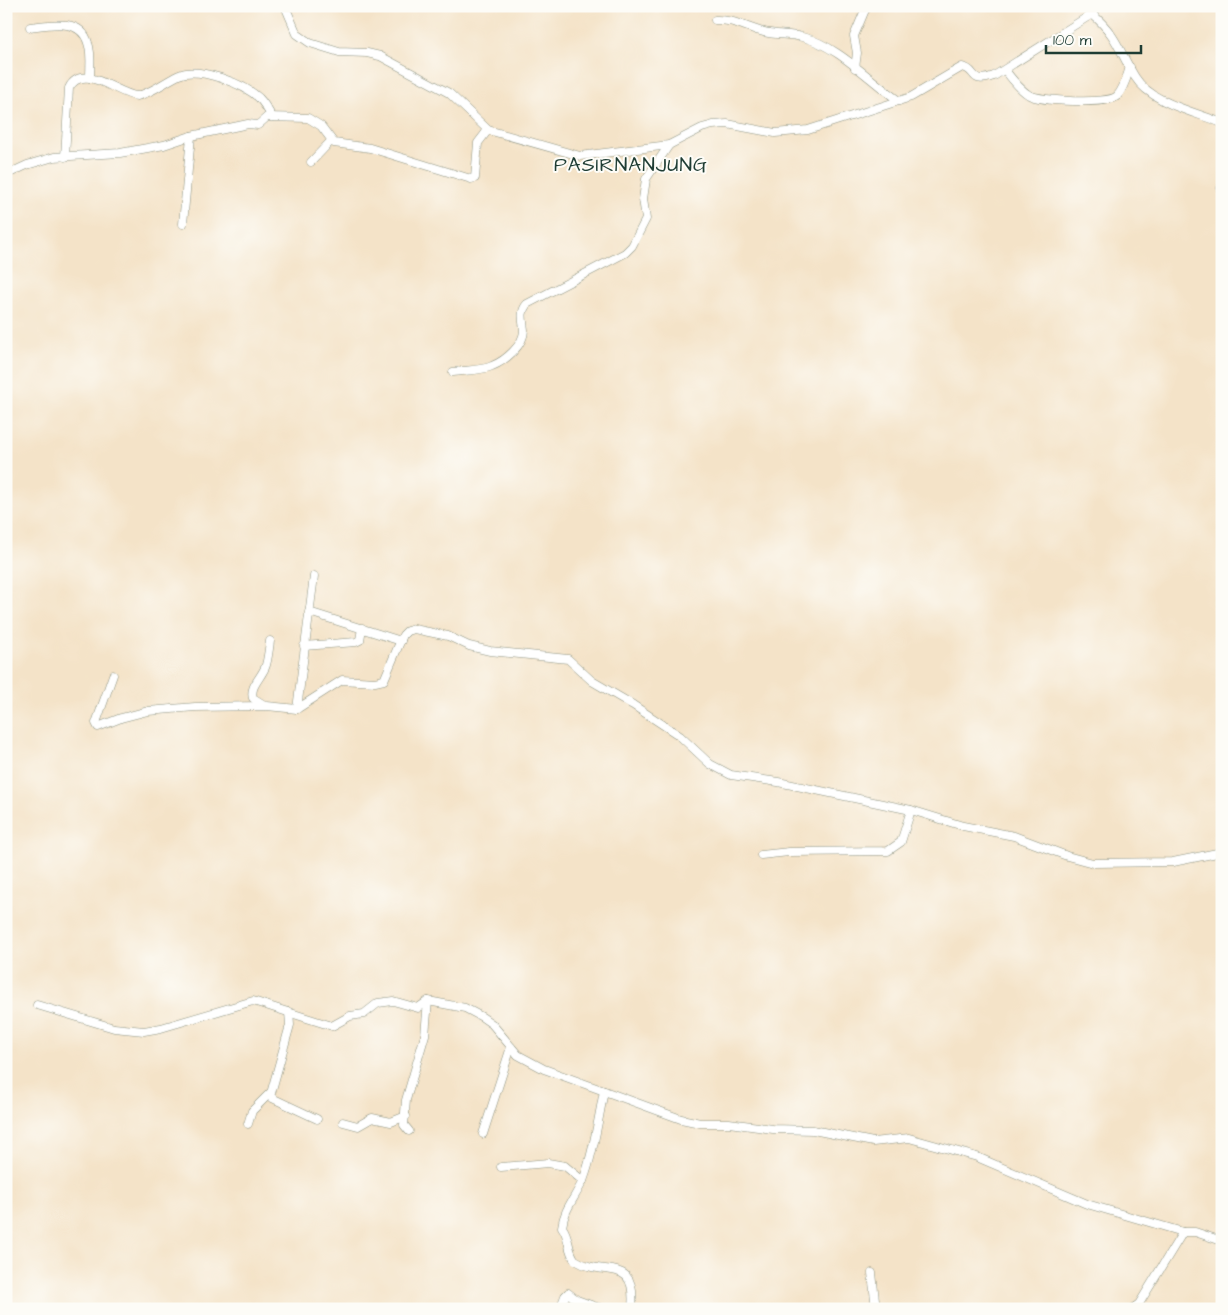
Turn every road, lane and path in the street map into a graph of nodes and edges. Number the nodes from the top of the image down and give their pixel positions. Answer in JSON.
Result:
{"nodes":[{"id":1,"x":285,"y":6,"type":"edge"},
{"id":2,"x":869,"y":6,"type":"edge"},
{"id":3,"x":1096,"y":6,"type":"edge"},
{"id":4,"x":1092,"y":14,"type":"junction"},
{"id":5,"x":715,"y":20,"type":"dead end"},
{"id":6,"x":30,"y":27,"type":"dead end"},
{"id":7,"x":1130,"y":67,"type":"junction"},
{"id":8,"x":855,"y":68,"type":"junction"},
{"id":9,"x":1005,"y":70,"type":"junction"},
{"id":10,"x":90,"y":78,"type":"junction"},
{"id":11,"x":899,"y":101,"type":"junction"},
{"id":12,"x":272,"y":117,"type":"junction"},
{"id":13,"x":1222,"y":123,"type":"edge"},
{"id":14,"x":488,"y":130,"type":"junction"},
{"id":15,"x":190,"y":136,"type":"junction"},
{"id":16,"x":331,"y":141,"type":"junction"},
{"id":17,"x":669,"y":145,"type":"junction"},
{"id":18,"x":65,"y":156,"type":"junction"},
{"id":19,"x":311,"y":162,"type":"dead end"},
{"id":20,"x":6,"y":172,"type":"edge"},
{"id":21,"x":183,"y":224,"type":"dead end"},
{"id":22,"x":453,"y":372,"type":"dead end"},
{"id":23,"x":314,"y":576,"type":"dead end"},
{"id":24,"x":309,"y":612,"type":"junction"},
{"id":25,"x":362,"y":628,"type":"junction"},
{"id":26,"x":270,"y":641,"type":"dead end"},
{"id":27,"x":401,"y":641,"type":"junction"},
{"id":28,"x":304,"y":646,"type":"junction"},
{"id":29,"x":113,"y":675,"type":"dead end"},
{"id":30,"x":268,"y":706,"type":"junction"},
{"id":31,"x":297,"y":709,"type":"junction"},
{"id":32,"x":911,"y":810,"type":"junction"},
{"id":33,"x":1222,"y":852,"type":"edge"},
{"id":34,"x":761,"y":855,"type":"dead end"},
{"id":35,"x":428,"y":1001,"type":"junction"},
{"id":36,"x":36,"y":1005,"type":"dead end"},
{"id":37,"x":289,"y":1012,"type":"junction"},
{"id":38,"x":511,"y":1047,"type":"junction"},
{"id":39,"x":604,"y":1092,"type":"junction"},
{"id":40,"x":269,"y":1094,"type":"junction"},
{"id":41,"x":406,"y":1116,"type":"junction"},
{"id":42,"x":317,"y":1119,"type":"dead end"},
{"id":43,"x":343,"y":1122,"type":"dead end"},
{"id":44,"x":248,"y":1124,"type":"dead end"},
{"id":45,"x":409,"y":1131,"type":"dead end"},
{"id":46,"x":483,"y":1134,"type":"dead end"},
{"id":47,"x":501,"y":1167,"type":"dead end"},
{"id":48,"x":583,"y":1180,"type":"junction"},
{"id":49,"x":1183,"y":1232,"type":"junction"},
{"id":50,"x":1222,"y":1241,"type":"edge"},
{"id":51,"x":872,"y":1272,"type":"dead end"},
{"id":52,"x":560,"y":1309,"type":"edge"},
{"id":53,"x":602,"y":1309,"type":"edge"},
{"id":54,"x":632,"y":1309,"type":"edge"},
{"id":55,"x":876,"y":1309,"type":"edge"},
{"id":56,"x":1132,"y":1309,"type":"edge"}],
"edges":[{"from":1,"to":14,"type":"street"},
{"from":2,"to":8,"type":"street"},
{"from":3,"to":4,"type":"street"},
{"from":4,"to":7,"type":"street"},
{"from":4,"to":9,"type":"street"},
{"from":5,"to":8,"type":"street"},
{"from":6,"to":10,"type":"street"},
{"from":7,"to":9,"type":"street"},
{"from":7,"to":13,"type":"street"},
{"from":8,"to":11,"type":"street"},
{"from":9,"to":11,"type":"street"},
{"from":10,"to":12,"type":"street"},
{"from":10,"to":18,"type":"street"},
{"from":11,"to":17,"type":"street"},
{"from":12,"to":15,"type":"street"},
{"from":12,"to":16,"type":"street"},
{"from":14,"to":16,"type":"street"},
{"from":14,"to":17,"type":"street"},
{"from":15,"to":18,"type":"street"},
{"from":15,"to":21,"type":"street"},
{"from":16,"to":19,"type":"street"},
{"from":17,"to":22,"type":"street"},
{"from":18,"to":20,"type":"street"},
{"from":23,"to":24,"type":"street"},
{"from":24,"to":25,"type":"street"},
{"from":24,"to":28,"type":"street"},
{"from":25,"to":27,"type":"street"},
{"from":25,"to":28,"type":"street"},
{"from":26,"to":30,"type":"street"},
{"from":27,"to":31,"type":"street"},
{"from":27,"to":32,"type":"street"},
{"from":28,"to":31,"type":"street"},
{"from":29,"to":30,"type":"street"},
{"from":30,"to":31,"type":"street"},
{"from":32,"to":33,"type":"street"},
{"from":32,"to":34,"type":"street"},
{"from":35,"to":37,"type":"street"},
{"from":35,"to":38,"type":"street"},
{"from":35,"to":41,"type":"street"},
{"from":36,"to":37,"type":"street"},
{"from":37,"to":40,"type":"street"},
{"from":38,"to":39,"type":"street"},
{"from":38,"to":46,"type":"street"},
{"from":39,"to":48,"type":"street"},
{"from":39,"to":49,"type":"street"},
{"from":40,"to":42,"type":"street"},
{"from":40,"to":44,"type":"street"},
{"from":41,"to":43,"type":"street"},
{"from":41,"to":45,"type":"street"},
{"from":47,"to":48,"type":"street"},
{"from":48,"to":54,"type":"street"},
{"from":49,"to":50,"type":"street"},
{"from":49,"to":56,"type":"street"},
{"from":51,"to":55,"type":"street"},
{"from":52,"to":53,"type":"street"}]}
